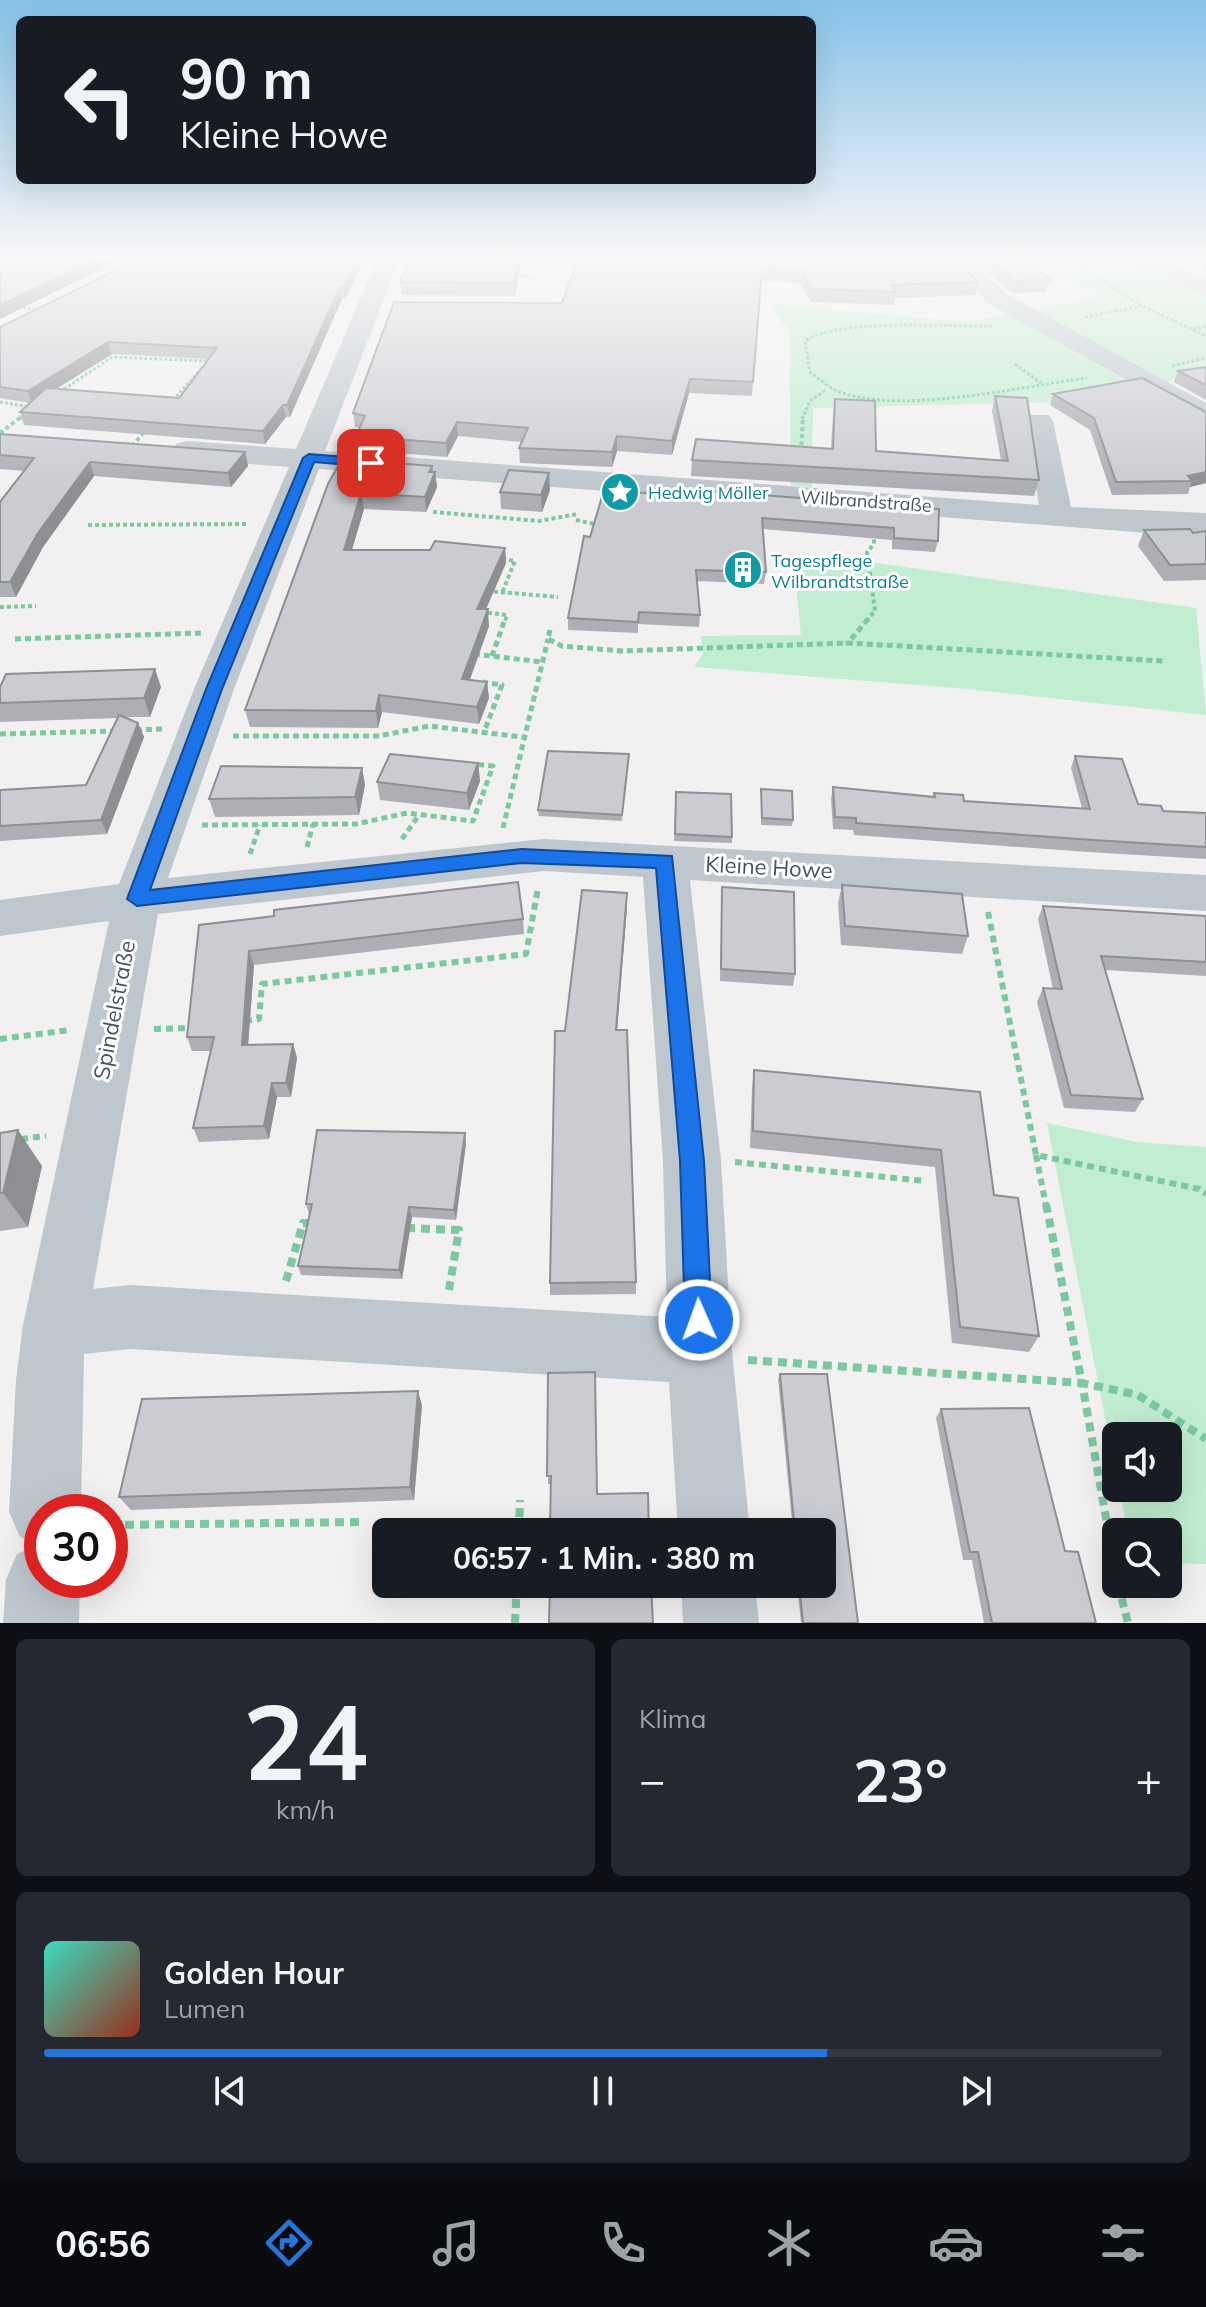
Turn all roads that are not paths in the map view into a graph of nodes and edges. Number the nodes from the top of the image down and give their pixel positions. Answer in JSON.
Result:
{"nodes":[{"id":1,"x":358,"y":336,"type":"edge"},
{"id":2,"x":1063,"y":336,"type":"edge"},
{"id":3,"x":1206,"y":415,"type":"edge"},
{"id":4,"x":1039,"y":421,"type":"dead end"},
{"id":5,"x":133,"y":435,"type":"edge"},
{"id":6,"x":309,"y":458,"type":"junction"},
{"id":7,"x":1057,"y":516,"type":"junction"},
{"id":8,"x":1206,"y":523,"type":"edge"},
{"id":9,"x":665,"y":861,"type":"junction"},
{"id":10,"x":1206,"y":893,"type":"edge"},
{"id":11,"x":137,"y":899,"type":"junction"},
{"id":12,"x":0,"y":918,"type":"edge"},
{"id":13,"x":55,"y":1325,"type":"junction"},
{"id":14,"x":700,"y":1351,"type":"junction"},
{"id":15,"x":45,"y":1494,"type":"edge"},
{"id":16,"x":713,"y":1518,"type":"edge"},
{"id":17,"x":42,"y":1598,"type":"edge"},
{"id":18,"x":719,"y":1598,"type":"edge"},
{"id":19,"x":41,"y":1623,"type":"edge"},
{"id":20,"x":721,"y":1623,"type":"edge"}],
"edges":[{"from":1,"to":6,"type":"street","name":"Spindelstraße"},
{"from":2,"to":3,"type":"street"},
{"from":4,"to":7,"type":"street"},
{"from":5,"to":6,"type":"street","name":"Wilbrandstraße"},
{"from":6,"to":7,"type":"street","name":"Wilbrandstraße"},
{"from":6,"to":11,"type":"street","name":"Spindelstraße"},
{"from":7,"to":8,"type":"street","name":"Wilbrandstraße"},
{"from":9,"to":10,"type":"street","name":"Kleine Howe"},
{"from":9,"to":11,"type":"street","name":"Kleine Howe"},
{"from":9,"to":14,"type":"street"},
{"from":11,"to":12,"type":"street","name":"Kleine Howe"},
{"from":11,"to":13,"type":"street","name":"Spindelstraße"},
{"from":13,"to":14,"type":"street"},
{"from":13,"to":15,"type":"street","name":"Spindelstraße"},
{"from":14,"to":16,"type":"street"},
{"from":17,"to":19,"type":"street"},
{"from":18,"to":20,"type":"street"}]}
